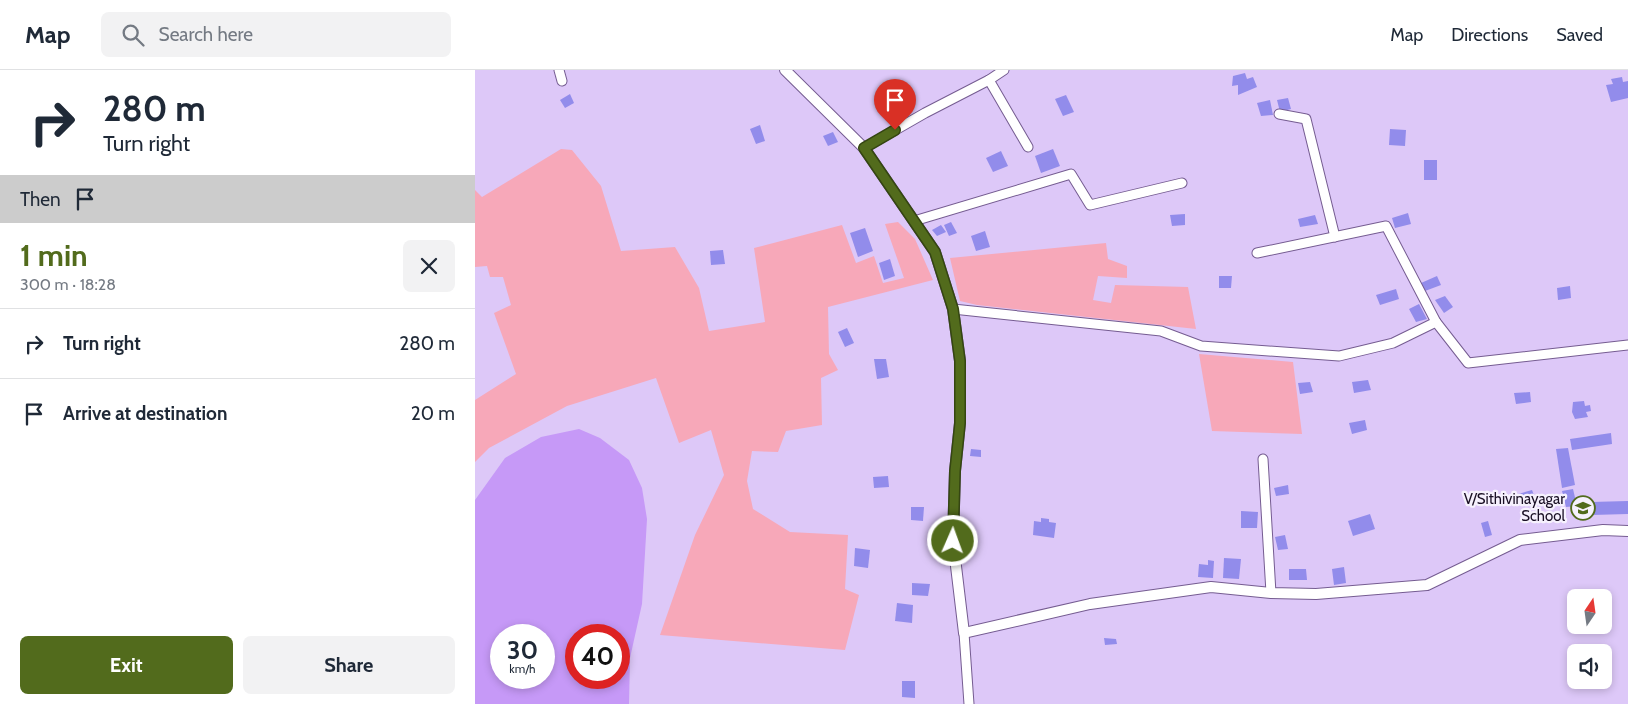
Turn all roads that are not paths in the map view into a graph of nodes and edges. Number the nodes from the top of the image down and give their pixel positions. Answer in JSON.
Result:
{"nodes":[{"id":1,"x":559,"y":70,"type":"edge"},
{"id":2,"x":785,"y":70,"type":"edge"},
{"id":3,"x":1004,"y":70,"type":"edge"},
{"id":4,"x":989,"y":80,"type":"junction"},
{"id":5,"x":562,"y":81,"type":"dead end"},
{"id":6,"x":1279,"y":114,"type":"dead end"},
{"id":7,"x":1028,"y":146,"type":"dead end"},
{"id":8,"x":864,"y":148,"type":"junction"},
{"id":9,"x":1182,"y":183,"type":"dead end"},
{"id":10,"x":914,"y":221,"type":"junction"},
{"id":11,"x":1335,"y":237,"type":"junction"},
{"id":12,"x":1257,"y":253,"type":"dead end"},
{"id":13,"x":953,"y":309,"type":"junction"},
{"id":14,"x":1436,"y":322,"type":"junction"},
{"id":15,"x":1628,"y":345,"type":"edge"},
{"id":16,"x":1263,"y":459,"type":"dead end"},
{"id":17,"x":1628,"y":531,"type":"edge"},
{"id":18,"x":1271,"y":593,"type":"junction"},
{"id":19,"x":964,"y":633,"type":"junction"},
{"id":20,"x":969,"y":704,"type":"edge"}],
"edges":[{"from":1,"to":5,"type":"street"},
{"from":2,"to":8,"type":"street"},
{"from":3,"to":4,"type":"street"},
{"from":4,"to":7,"type":"street"},
{"from":4,"to":8,"type":"street"},
{"from":6,"to":11,"type":"street"},
{"from":8,"to":10,"type":"street"},
{"from":9,"to":10,"type":"street"},
{"from":10,"to":13,"type":"street"},
{"from":11,"to":12,"type":"street"},
{"from":11,"to":14,"type":"street"},
{"from":13,"to":14,"type":"street"},
{"from":13,"to":19,"type":"street"},
{"from":14,"to":15,"type":"street"},
{"from":16,"to":18,"type":"street"},
{"from":17,"to":18,"type":"street"},
{"from":18,"to":19,"type":"street"},
{"from":19,"to":20,"type":"street"}]}
